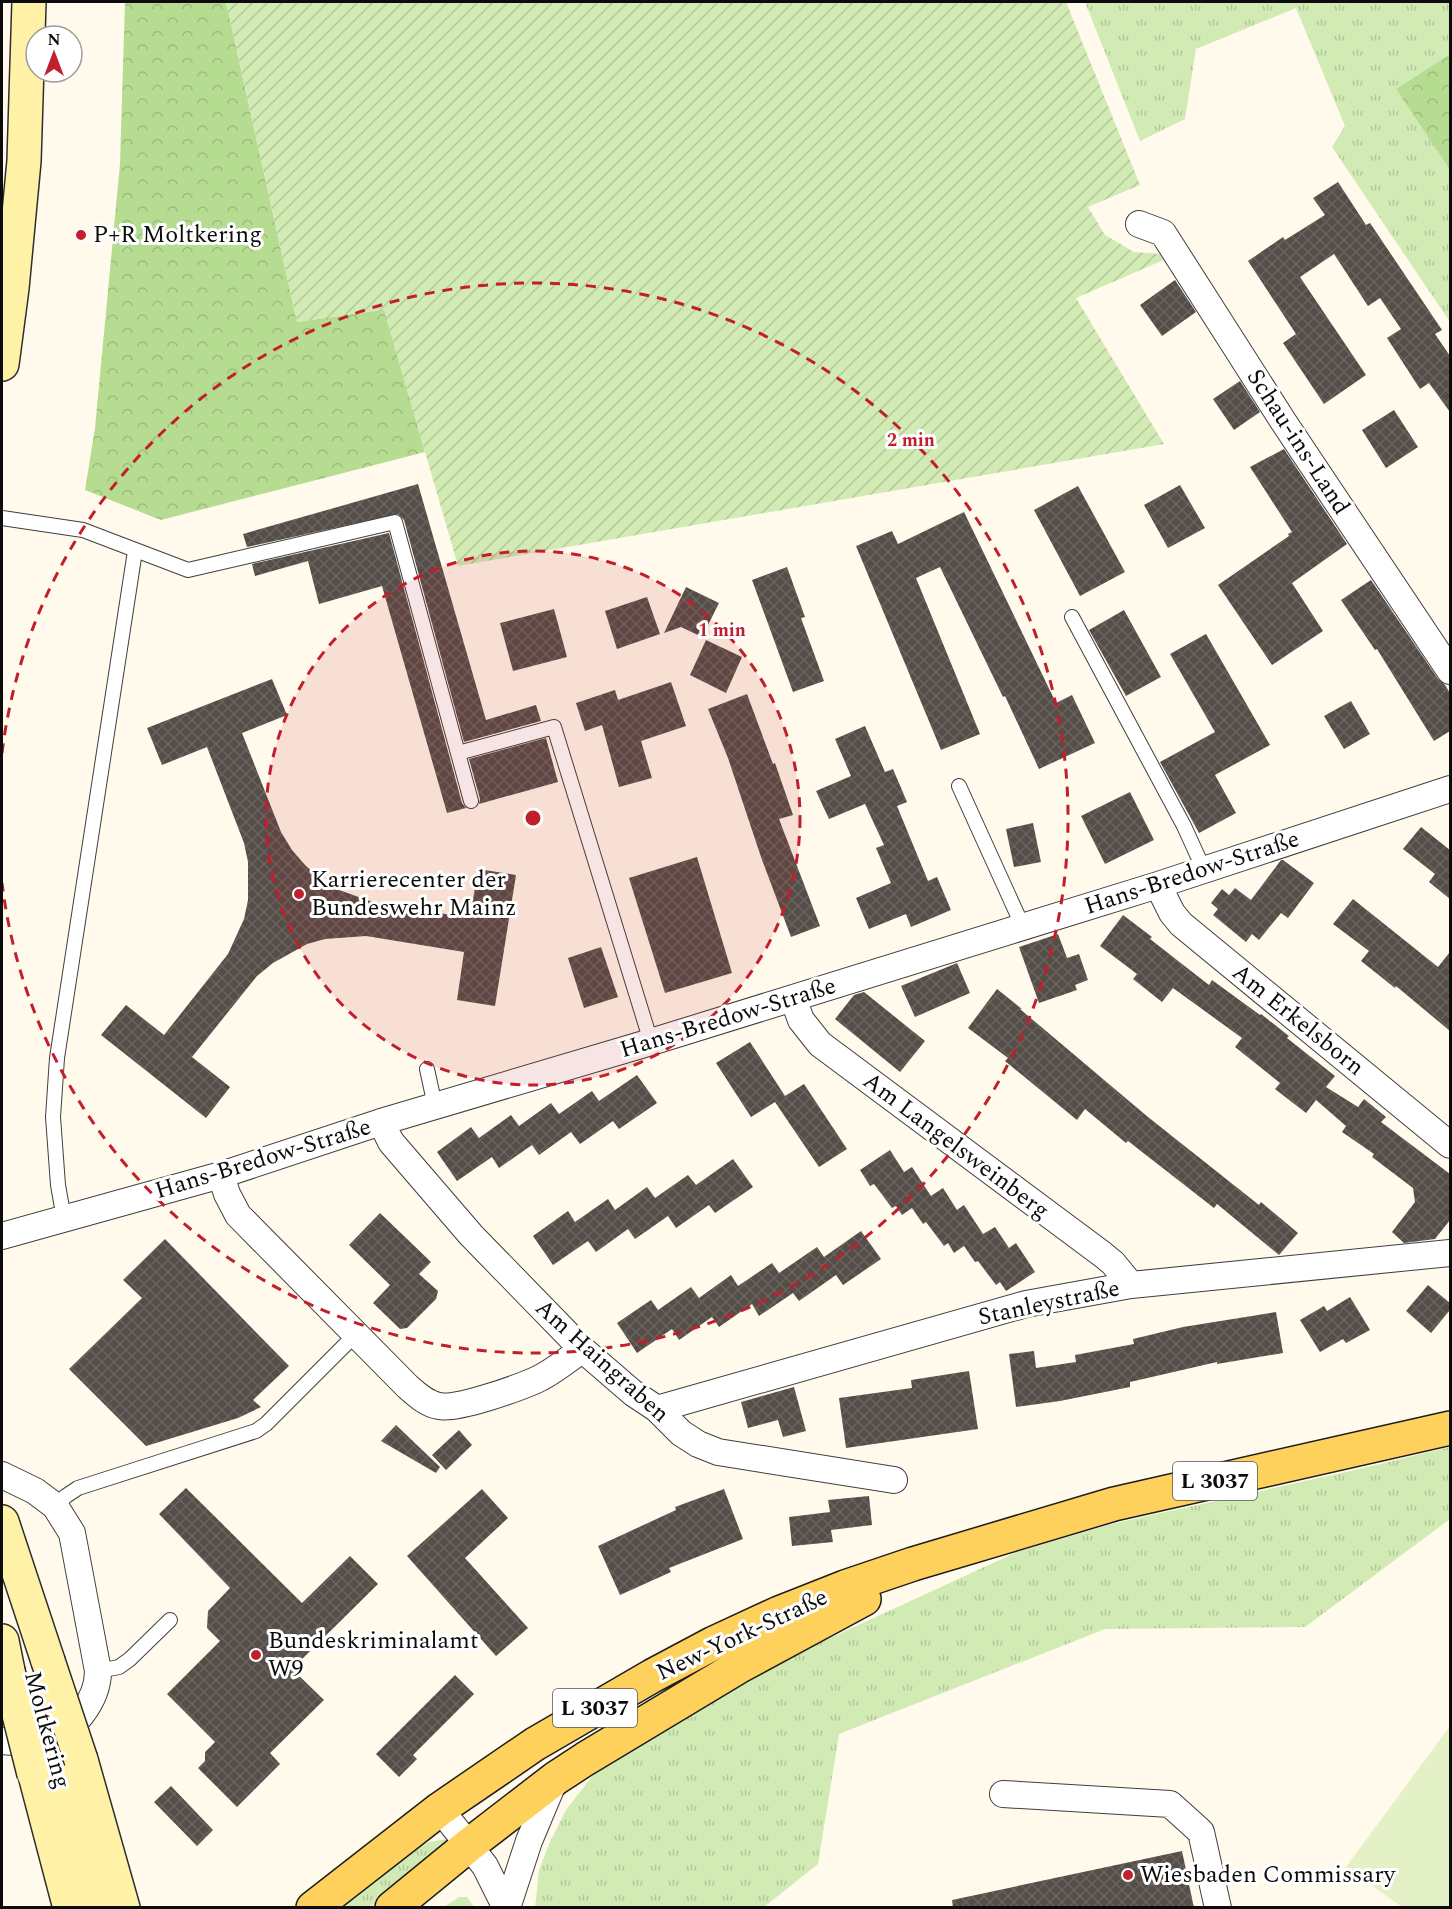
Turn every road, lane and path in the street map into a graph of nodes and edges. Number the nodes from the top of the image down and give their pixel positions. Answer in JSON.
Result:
{"nodes":[{"id":1,"x":29,"y":2,"type":"edge"},
{"id":2,"x":1139,"y":224,"type":"dead end"},
{"id":3,"x":2,"y":364,"type":"edge"},
{"id":4,"x":2,"y":518,"type":"edge"},
{"id":5,"x":135,"y":551,"type":"junction"},
{"id":6,"x":1072,"y":617,"type":"dead end"},
{"id":7,"x":1450,"y":670,"type":"edge"},
{"id":8,"x":458,"y":753,"type":"junction"},
{"id":9,"x":959,"y":786,"type":"dead end"},
{"id":10,"x":1450,"y":789,"type":"edge"},
{"id":11,"x":471,"y":801,"type":"dead end"},
{"id":12,"x":1204,"y":870,"type":"junction"},
{"id":13,"x":1158,"y":885,"type":"junction"},
{"id":14,"x":1023,"y":927,"type":"junction"},
{"id":15,"x":794,"y":998,"type":"junction"},
{"id":16,"x":651,"y":1042,"type":"junction"},
{"id":17,"x":427,"y":1069,"type":"dead end"},
{"id":18,"x":435,"y":1106,"type":"junction"},
{"id":19,"x":381,"y":1122,"type":"junction"},
{"id":20,"x":1450,"y":1145,"type":"edge"},
{"id":21,"x":221,"y":1175,"type":"junction"},
{"id":22,"x":64,"y":1218,"type":"junction"},
{"id":23,"x":2,"y":1236,"type":"edge"},
{"id":24,"x":1450,"y":1253,"type":"edge"},
{"id":25,"x":1131,"y":1285,"type":"junction"},
{"id":26,"x":355,"y":1335,"type":"junction"},
{"id":27,"x":582,"y":1349,"type":"junction"},
{"id":28,"x":657,"y":1409,"type":"junction"},
{"id":29,"x":1450,"y":1428,"type":"edge"},
{"id":30,"x":2,"y":1475,"type":"edge"},
{"id":31,"x":894,"y":1480,"type":"dead end"},
{"id":32,"x":56,"y":1506,"type":"junction"},
{"id":33,"x":2,"y":1521,"type":"edge"},
{"id":34,"x":982,"y":1544,"type":"junction"},
{"id":35,"x":2,"y":1552,"type":"edge"},
{"id":36,"x":170,"y":1620,"type":"dead end"},
{"id":37,"x":22,"y":1660,"type":"edge"},
{"id":38,"x":98,"y":1671,"type":"junction"},
{"id":39,"x":2,"y":1741,"type":"edge"},
{"id":40,"x":57,"y":1767,"type":"junction"},
{"id":41,"x":556,"y":1778,"type":"junction"},
{"id":42,"x":1003,"y":1794,"type":"dead end"},
{"id":43,"x":441,"y":1809,"type":"junction"},
{"id":44,"x":470,"y":1845,"type":"junction"},
{"id":45,"x":70,"y":1908,"type":"edge"},
{"id":46,"x":95,"y":1908,"type":"edge"},
{"id":47,"x":123,"y":1908,"type":"edge"},
{"id":48,"x":313,"y":1908,"type":"edge"},
{"id":49,"x":392,"y":1908,"type":"edge"},
{"id":50,"x":506,"y":1908,"type":"edge"},
{"id":51,"x":1218,"y":1908,"type":"edge"}],
"edges":[{"from":1,"to":3,"type":"street"},
{"from":2,"to":7,"type":"street","name":"Schau-ins-Land"},
{"from":4,"to":5,"type":"lane"},
{"from":5,"to":8,"type":"lane"},
{"from":5,"to":22,"type":"lane"},
{"from":6,"to":12,"type":"lane"},
{"from":8,"to":11,"type":"lane"},
{"from":8,"to":16,"type":"lane"},
{"from":9,"to":14,"type":"lane"},
{"from":10,"to":12,"type":"street","name":"Hans-Bredow-Straße"},
{"from":12,"to":13,"type":"street","name":"Hans-Bredow-Straße"},
{"from":13,"to":14,"type":"street","name":"Hans-Bredow-Straße"},
{"from":13,"to":20,"type":"street","name":"Am Erkelsborn"},
{"from":14,"to":15,"type":"street","name":"Hans-Bredow-Straße"},
{"from":15,"to":16,"type":"street","name":"Hans-Bredow-Straße"},
{"from":15,"to":25,"type":"street","name":"Am Langelsweinberg"},
{"from":16,"to":18,"type":"street","name":"Hans-Bredow-Straße"},
{"from":17,"to":18,"type":"lane"},
{"from":18,"to":19,"type":"street","name":"Hans-Bredow-Straße"},
{"from":19,"to":21,"type":"street","name":"Hans-Bredow-Straße"},
{"from":19,"to":27,"type":"street","name":"Am Haingraben"},
{"from":21,"to":22,"type":"street","name":"Hans-Bredow-Straße"},
{"from":21,"to":26,"type":"street"},
{"from":22,"to":23,"type":"street","name":"Hans-Bredow-Straße"},
{"from":24,"to":25,"type":"street","name":"Stanleystraße"},
{"from":25,"to":28,"type":"street","name":"Stanleystraße"},
{"from":26,"to":27,"type":"street"},
{"from":26,"to":32,"type":"lane"},
{"from":27,"to":28,"type":"street","name":"Am Haingraben"},
{"from":28,"to":31,"type":"street","name":"Am Haingraben"},
{"from":29,"to":34,"type":"main road","name":"New-York-Straße","number":"L 3037"},
{"from":30,"to":32,"type":"street"},
{"from":32,"to":38,"type":"street"},
{"from":33,"to":37,"type":"street"},
{"from":34,"to":41,"type":"main road","name":"New-York-Straße","number":"L 3037"},
{"from":34,"to":43,"type":"main road","name":"New-York-Straße","number":"L 3037"},
{"from":35,"to":37,"type":"street","name":"Moltkering"},
{"from":36,"to":38,"type":"lane"},
{"from":37,"to":40,"type":"street","name":"Moltkering","bridge":true},
{"from":37,"to":40,"type":"street","bridge":true},
{"from":38,"to":39,"type":"street"},
{"from":40,"to":45,"type":"street","name":"Moltkering"},
{"from":40,"to":46,"type":"street","name":"Moltkering"},
{"from":40,"to":47,"type":"street"},
{"from":41,"to":44,"type":"main road","name":"New-York-Straße","number":"L 3037"},
{"from":41,"to":50,"type":"street"},
{"from":42,"to":51,"type":"street"},
{"from":43,"to":44,"type":"street"},
{"from":43,"to":48,"type":"main road","name":"New-York-Straße","number":"L 3037"},
{"from":44,"to":49,"type":"main road","name":"New-York-Straße","number":"L 3037"},
{"from":44,"to":50,"type":"street"}]}
